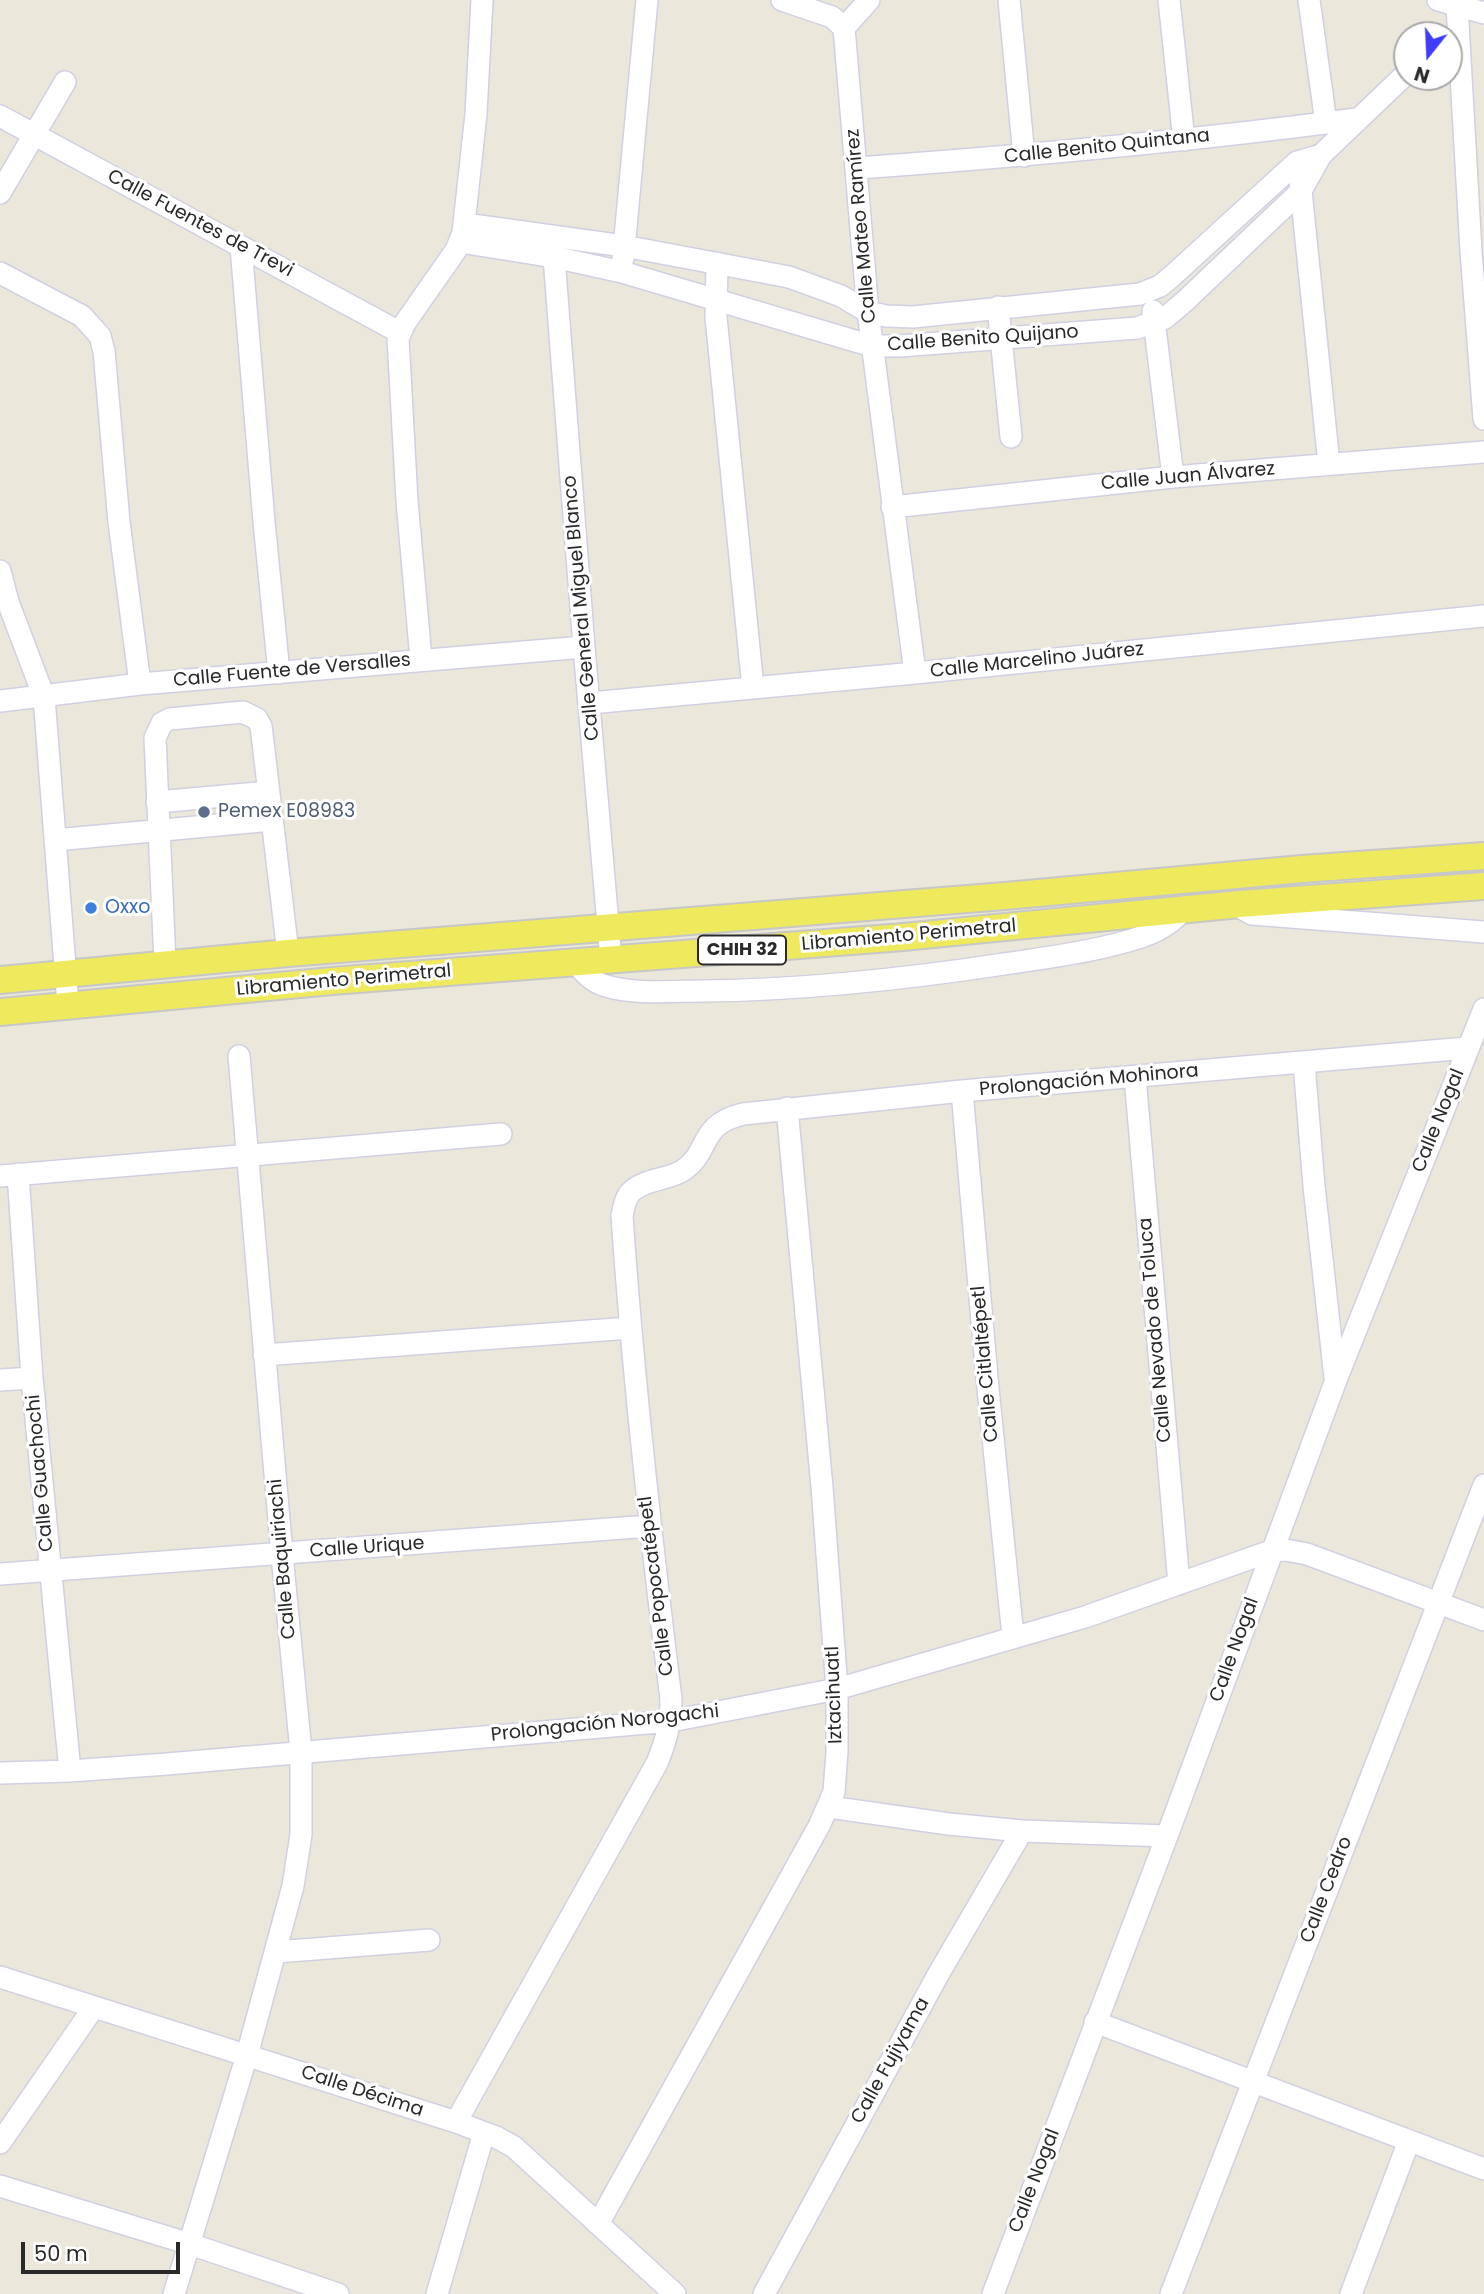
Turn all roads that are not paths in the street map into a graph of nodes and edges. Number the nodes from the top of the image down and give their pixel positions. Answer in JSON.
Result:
{"nodes":[{"id":1,"x":482,"y":0,"type":"edge"},
{"id":2,"x":647,"y":0,"type":"edge"},
{"id":3,"x":869,"y":0,"type":"edge"},
{"id":4,"x":1009,"y":0,"type":"edge"},
{"id":5,"x":1169,"y":0,"type":"edge"},
{"id":6,"x":1310,"y":0,"type":"edge"},
{"id":7,"x":789,"y":1,"type":"edge"},
{"id":8,"x":1447,"y":3,"type":"edge"},
{"id":9,"x":1484,"y":13,"type":"edge"},
{"id":10,"x":1451,"y":21,"type":"edge"},
{"id":11,"x":844,"y":27,"type":"junction"},
{"id":12,"x":65,"y":82,"type":"dead end"},
{"id":13,"x":1393,"y":86,"type":"edge"},
{"id":14,"x":1458,"y":91,"type":"edge"},
{"id":15,"x":0,"y":116,"type":"edge"},
{"id":16,"x":1356,"y":120,"type":"junction"},
{"id":17,"x":1326,"y":123,"type":"junction"},
{"id":18,"x":35,"y":135,"type":"junction"},
{"id":19,"x":1184,"y":140,"type":"junction"},
{"id":20,"x":1321,"y":155,"type":"junction"},
{"id":21,"x":1024,"y":156,"type":"junction"},
{"id":22,"x":1297,"y":162,"type":"junction"},
{"id":23,"x":858,"y":168,"type":"junction"},
{"id":24,"x":1301,"y":191,"type":"junction"},
{"id":25,"x":0,"y":193,"type":"edge"},
{"id":26,"x":462,"y":233,"type":"junction"},
{"id":27,"x":624,"y":246,"type":"junction"},
{"id":28,"x":241,"y":247,"type":"junction"},
{"id":29,"x":554,"y":257,"type":"junction"},
{"id":30,"x":717,"y":263,"type":"junction"},
{"id":31,"x":622,"y":272,"type":"junction"},
{"id":32,"x":0,"y":273,"type":"edge"},
{"id":33,"x":1151,"y":291,"type":"junction"},
{"id":34,"x":716,"y":298,"type":"junction"},
{"id":35,"x":998,"y":307,"type":"junction"},
{"id":36,"x":868,"y":312,"type":"junction"},
{"id":37,"x":1155,"y":323,"type":"junction"},
{"id":38,"x":399,"y":332,"type":"junction"},
{"id":39,"x":1001,"y":338,"type":"junction"},
{"id":40,"x":872,"y":346,"type":"junction"},
{"id":41,"x":1484,"y":419,"type":"edge"},
{"id":42,"x":1011,"y":437,"type":"dead end"},
{"id":43,"x":1484,"y":452,"type":"edge"},
{"id":44,"x":1329,"y":464,"type":"junction"},
{"id":45,"x":1173,"y":477,"type":"junction"},
{"id":46,"x":892,"y":507,"type":"junction"},
{"id":47,"x":0,"y":571,"type":"edge"},
{"id":48,"x":4,"y":600,"type":"edge"},
{"id":49,"x":1484,"y":616,"type":"edge"},
{"id":50,"x":584,"y":647,"type":"junction"},
{"id":51,"x":421,"y":659,"type":"junction"},
{"id":52,"x":279,"y":673,"type":"junction"},
{"id":53,"x":915,"y":673,"type":"junction"},
{"id":54,"x":140,"y":684,"type":"junction"},
{"id":55,"x":753,"y":688,"type":"junction"},
{"id":56,"x":44,"y":697,"type":"junction"},
{"id":57,"x":0,"y":701,"type":"edge"},
{"id":58,"x":590,"y":703,"type":"junction"},
{"id":59,"x":269,"y":792,"type":"junction"},
{"id":60,"x":158,"y":803,"type":"junction"},
{"id":61,"x":272,"y":820,"type":"junction"},
{"id":62,"x":159,"y":831,"type":"junction"},
{"id":63,"x":55,"y":840,"type":"junction"},
{"id":64,"x":1484,"y":856,"type":"edge"},
{"id":65,"x":1484,"y":886,"type":"edge"},
{"id":66,"x":1240,"y":904,"type":"junction"},
{"id":67,"x":1183,"y":910,"type":"junction"},
{"id":68,"x":608,"y":928,"type":"junction"},
{"id":69,"x":1484,"y":932,"type":"edge"},
{"id":70,"x":288,"y":953,"type":"junction"},
{"id":71,"x":611,"y":959,"type":"junction"},
{"id":72,"x":575,"y":962,"type":"junction"},
{"id":73,"x":164,"y":963,"type":"junction"},
{"id":74,"x":66,"y":972,"type":"junction"},
{"id":75,"x":0,"y":980,"type":"edge"},
{"id":76,"x":68,"y":1004,"type":"junction"},
{"id":77,"x":1484,"y":1009,"type":"edge"},
{"id":78,"x":0,"y":1012,"type":"edge"},
{"id":79,"x":1468,"y":1048,"type":"junction"},
{"id":80,"x":239,"y":1056,"type":"dead end"},
{"id":81,"x":1304,"y":1063,"type":"junction"},
{"id":82,"x":1135,"y":1077,"type":"junction"},
{"id":83,"x":962,"y":1091,"type":"junction"},
{"id":84,"x":787,"y":1108,"type":"junction"},
{"id":85,"x":714,"y":1126,"type":"joint"},
{"id":86,"x":501,"y":1134,"type":"dead end"},
{"id":87,"x":248,"y":1154,"type":"junction"},
{"id":88,"x":9,"y":1175,"type":"edge"},
{"id":89,"x":630,"y":1328,"type":"junction"},
{"id":90,"x":264,"y":1355,"type":"junction"},
{"id":91,"x":32,"y":1378,"type":"junction"},
{"id":92,"x":0,"y":1380,"type":"edge"},
{"id":93,"x":1336,"y":1380,"type":"junction"},
{"id":94,"x":1484,"y":1485,"type":"edge"},
{"id":95,"x":650,"y":1526,"type":"junction"},
{"id":96,"x":1271,"y":1551,"type":"junction"},
{"id":97,"x":282,"y":1555,"type":"junction"},
{"id":98,"x":50,"y":1570,"type":"junction"},
{"id":99,"x":0,"y":1574,"type":"edge"},
{"id":100,"x":1180,"y":1584,"type":"junction"},
{"id":101,"x":1438,"y":1603,"type":"junction"},
{"id":102,"x":1484,"y":1620,"type":"edge"},
{"id":103,"x":1013,"y":1637,"type":"junction"},
{"id":104,"x":837,"y":1689,"type":"junction"},
{"id":105,"x":671,"y":1721,"type":"junction"},
{"id":106,"x":301,"y":1752,"type":"junction"},
{"id":107,"x":70,"y":1771,"type":"junction"},
{"id":108,"x":0,"y":1773,"type":"edge"},
{"id":109,"x":829,"y":1807,"type":"junction"},
{"id":110,"x":1022,"y":1830,"type":"junction"},
{"id":111,"x":1167,"y":1836,"type":"junction"},
{"id":112,"x":429,"y":1940,"type":"dead end"},
{"id":113,"x":276,"y":1952,"type":"junction"},
{"id":114,"x":0,"y":1977,"type":"edge"},
{"id":115,"x":94,"y":2007,"type":"junction"},
{"id":116,"x":1095,"y":2022,"type":"junction"},
{"id":117,"x":247,"y":2055,"type":"junction"},
{"id":118,"x":1253,"y":2083,"type":"junction"},
{"id":119,"x":456,"y":2122,"type":"junction"},
{"id":120,"x":484,"y":2133,"type":"junction"},
{"id":121,"x":1409,"y":2141,"type":"junction"},
{"id":122,"x":0,"y":2143,"type":"edge"},
{"id":123,"x":1484,"y":2169,"type":"edge"},
{"id":124,"x":0,"y":2186,"type":"edge"},
{"id":125,"x":598,"y":2224,"type":"junction"},
{"id":126,"x":190,"y":2244,"type":"junction"},
{"id":127,"x":651,"y":2284,"type":"edge"},
{"id":128,"x":174,"y":2294,"type":"edge"},
{"id":129,"x":338,"y":2294,"type":"edge"},
{"id":130,"x":437,"y":2294,"type":"edge"},
{"id":131,"x":675,"y":2294,"type":"edge"},
{"id":132,"x":764,"y":2294,"type":"edge"},
{"id":133,"x":993,"y":2294,"type":"edge"},
{"id":134,"x":1171,"y":2294,"type":"edge"},
{"id":135,"x":1351,"y":2294,"type":"edge"}],
"edges":[{"from":1,"to":26,"type":"street"},
{"from":2,"to":27,"type":"street"},
{"from":3,"to":11,"type":"street"},
{"from":4,"to":21,"type":"street"},
{"from":5,"to":19,"type":"street"},
{"from":6,"to":17,"type":"street"},
{"from":7,"to":11,"type":"street"},
{"from":8,"to":9,"type":"street"},
{"from":8,"to":10,"type":"street"},
{"from":11,"to":23,"type":"street","name":"Calle Mateo Ramírez"},
{"from":12,"to":18,"type":"street"},
{"from":13,"to":16,"type":"street","name":"Calle Benito Quijano"},
{"from":14,"to":41,"type":"street"},
{"from":15,"to":18,"type":"street","name":"Calle Fuentes de Trevi"},
{"from":16,"to":17,"type":"street","name":"Calle Benito Quintana"},
{"from":16,"to":20,"type":"street","name":"Calle Benito Quijano"},
{"from":17,"to":19,"type":"street","name":"Calle Benito Quintana"},
{"from":18,"to":25,"type":"street"},
{"from":18,"to":28,"type":"street","name":"Calle Fuentes de Trevi"},
{"from":19,"to":21,"type":"street","name":"Calle Benito Quintana"},
{"from":20,"to":22,"type":"street","name":"Calle Benito Quijano"},
{"from":20,"to":24,"type":"street","name":"Calle Benito Quijano"},
{"from":21,"to":23,"type":"street","name":"Calle Benito Quintana"},
{"from":22,"to":24,"type":"street"},
{"from":22,"to":33,"type":"street","name":"Calle Benito Quijano"},
{"from":23,"to":36,"type":"street","name":"Calle Mateo Ramírez"},
{"from":24,"to":37,"type":"street","name":"Calle Benito Quijano"},
{"from":24,"to":44,"type":"street"},
{"from":26,"to":27,"type":"street","name":"Calle Benito Quijano"},
{"from":26,"to":29,"type":"street","name":"Calle Benito Quijano"},
{"from":26,"to":38,"type":"street"},
{"from":27,"to":30,"type":"street","name":"Calle Benito Quijano"},
{"from":27,"to":31,"type":"street"},
{"from":28,"to":38,"type":"street","name":"Calle Fuentes de Trevi"},
{"from":28,"to":52,"type":"street"},
{"from":29,"to":31,"type":"street","name":"Calle Benito Quijano"},
{"from":29,"to":50,"type":"street","name":"Calle General Miguel Blanco"},
{"from":30,"to":34,"type":"street"},
{"from":30,"to":36,"type":"street","name":"Calle Benito Quijano"},
{"from":31,"to":34,"type":"street","name":"Calle Benito Quijano"},
{"from":32,"to":54,"type":"street"},
{"from":33,"to":35,"type":"street","name":"Calle Benito Quijano"},
{"from":33,"to":37,"type":"street"},
{"from":34,"to":40,"type":"street","name":"Calle Benito Quijano"},
{"from":34,"to":55,"type":"street"},
{"from":35,"to":36,"type":"street","name":"Calle Benito Quijano"},
{"from":35,"to":39,"type":"street"},
{"from":36,"to":40,"type":"street","name":"Calle Mateo Ramírez"},
{"from":37,"to":39,"type":"street","name":"Calle Benito Quijano"},
{"from":37,"to":45,"type":"street"},
{"from":38,"to":51,"type":"street"},
{"from":39,"to":40,"type":"street","name":"Calle Benito Quijano"},
{"from":39,"to":42,"type":"street"},
{"from":40,"to":46,"type":"street","name":"Calle Mateo Ramírez"},
{"from":43,"to":44,"type":"street","name":"Calle Juan Álvarez"},
{"from":44,"to":45,"type":"street","name":"Calle Juan Álvarez"},
{"from":45,"to":46,"type":"street","name":"Calle Juan Álvarez"},
{"from":46,"to":53,"type":"street","name":"Calle Mateo Ramírez"},
{"from":47,"to":48,"type":"street"},
{"from":48,"to":56,"type":"street"},
{"from":49,"to":53,"type":"street","name":"Calle Marcelino Juárez"},
{"from":50,"to":51,"type":"street","name":"Calle Fuente de Versalles"},
{"from":50,"to":58,"type":"street","name":"Calle General Miguel Blanco"},
{"from":51,"to":52,"type":"street","name":"Calle Fuente de Versalles"},
{"from":52,"to":54,"type":"street","name":"Calle Fuente de Versalles"},
{"from":53,"to":55,"type":"street","name":"Calle Marcelino Juárez"},
{"from":54,"to":56,"type":"street","name":"Calle Fuente de Versalles"},
{"from":55,"to":58,"type":"street","name":"Calle Marcelino Juárez"},
{"from":56,"to":57,"type":"street","name":"Calle Fuente de Versalles"},
{"from":56,"to":63,"type":"street"},
{"from":58,"to":68,"type":"street","name":"Calle General Miguel Blanco"},
{"from":59,"to":60,"type":"street"},
{"from":59,"to":60,"type":"street"},
{"from":59,"to":61,"type":"street"},
{"from":60,"to":62,"type":"street"},
{"from":61,"to":62,"type":"street"},
{"from":61,"to":70,"type":"street"},
{"from":62,"to":63,"type":"street"},
{"from":62,"to":73,"type":"street"},
{"from":63,"to":74,"type":"street"},
{"from":64,"to":68,"type":"main road","name":"Libramiento Perimetral","number":"CHIH 32"},
{"from":65,"to":66,"type":"main road","name":"Libramiento Perimetral","number":"CHIH 32"},
{"from":66,"to":67,"type":"main road","name":"Libramiento Perimetral","number":"CHIH 32"},
{"from":66,"to":69,"type":"street"},
{"from":67,"to":71,"type":"main road","name":"Libramiento Perimetral","number":"CHIH 32"},
{"from":67,"to":72,"type":"street"},
{"from":68,"to":70,"type":"main road","name":"Libramiento Perimetral","number":"CHIH 32"},
{"from":68,"to":71,"type":"street","name":"Calle General Miguel Blanco"},
{"from":70,"to":73,"type":"main road","name":"Libramiento Perimetral","number":"CHIH 32"},
{"from":71,"to":72,"type":"main road","name":"Libramiento Perimetral","number":"CHIH 32"},
{"from":72,"to":76,"type":"main road","name":"Libramiento Perimetral","number":"CHIH 32"},
{"from":73,"to":74,"type":"main road","name":"Libramiento Perimetral","number":"CHIH 32"},
{"from":74,"to":75,"type":"main road","name":"Libramiento Perimetral","number":"CHIH 32"},
{"from":74,"to":76,"type":"street"},
{"from":76,"to":78,"type":"main road","name":"Libramiento Perimetral","number":"CHIH 32"},
{"from":77,"to":79,"type":"street","name":"Calle Nogal"},
{"from":79,"to":81,"type":"street","name":"Prolongación Mohinora"},
{"from":79,"to":93,"type":"street","name":"Calle Nogal"},
{"from":80,"to":87,"type":"street","name":"Calle Baquiriachi"},
{"from":81,"to":82,"type":"street","name":"Prolongación Mohinora"},
{"from":81,"to":93,"type":"street"},
{"from":82,"to":83,"type":"street","name":"Prolongación Mohinora"},
{"from":82,"to":100,"type":"street","name":"Calle Nevado de Toluca"},
{"from":83,"to":84,"type":"street","name":"Prolongación Mohinora"},
{"from":83,"to":103,"type":"street","name":"Calle Citlaltépetl"},
{"from":84,"to":85,"type":"street","name":"Prolongación Mohinora"},
{"from":84,"to":104,"type":"street","name":"Iztacihuatl"},
{"from":85,"to":89,"type":"street","name":"Calle Popocatépetl"},
{"from":86,"to":87,"type":"street"},
{"from":87,"to":88,"type":"street"},
{"from":87,"to":90,"type":"street","name":"Calle Baquiriachi"},
{"from":88,"to":91,"type":"street","name":"Calle Guachochi"},
{"from":89,"to":90,"type":"street"},
{"from":89,"to":95,"type":"street","name":"Calle Popocatépetl"},
{"from":90,"to":97,"type":"street","name":"Calle Baquiriachi"},
{"from":91,"to":92,"type":"street"},
{"from":91,"to":98,"type":"street","name":"Calle Guachochi"},
{"from":93,"to":96,"type":"street","name":"Calle Nogal"},
{"from":94,"to":101,"type":"street","name":"Calle Cedro"},
{"from":95,"to":97,"type":"street","name":"Calle Urique"},
{"from":95,"to":105,"type":"street","name":"Calle Popocatépetl"},
{"from":96,"to":100,"type":"street","name":"Prolongación Norogachi"},
{"from":96,"to":101,"type":"street"},
{"from":96,"to":111,"type":"street","name":"Calle Nogal"},
{"from":97,"to":98,"type":"street","name":"Calle Urique"},
{"from":97,"to":106,"type":"street","name":"Calle Baquiriachi"},
{"from":98,"to":99,"type":"street","name":"Calle Urique"},
{"from":98,"to":107,"type":"street","name":"Calle Guachochi"},
{"from":100,"to":103,"type":"street","name":"Prolongación Norogachi"},
{"from":101,"to":102,"type":"street"},
{"from":101,"to":118,"type":"street","name":"Calle Cedro"},
{"from":103,"to":104,"type":"street","name":"Prolongación Norogachi"},
{"from":104,"to":105,"type":"street","name":"Prolongación Norogachi"},
{"from":104,"to":109,"type":"street","name":"Iztacihuatl"},
{"from":105,"to":106,"type":"street","name":"Prolongación Norogachi"},
{"from":105,"to":119,"type":"street","name":"Calle Popocatépetl"},
{"from":106,"to":107,"type":"street","name":"Prolongación Norogachi"},
{"from":106,"to":113,"type":"street","name":"Calle Baquiriachi"},
{"from":107,"to":108,"type":"street","name":"Prolongación Norogachi"},
{"from":109,"to":110,"type":"street"},
{"from":109,"to":125,"type":"street","name":"Iztacihuatl"},
{"from":110,"to":111,"type":"street"},
{"from":110,"to":132,"type":"street","name":"Calle Fujiyama"},
{"from":111,"to":116,"type":"street","name":"Calle Nogal"},
{"from":112,"to":113,"type":"street"},
{"from":113,"to":117,"type":"street","name":"Calle Baquiriachi"},
{"from":114,"to":115,"type":"street","name":"Calle Décima"},
{"from":115,"to":117,"type":"street","name":"Calle Décima"},
{"from":115,"to":122,"type":"street"},
{"from":116,"to":118,"type":"street"},
{"from":116,"to":133,"type":"street","name":"Calle Nogal"},
{"from":117,"to":119,"type":"street","name":"Calle Décima"},
{"from":117,"to":126,"type":"street","name":"Calle Baquiriachi"},
{"from":118,"to":121,"type":"street"},
{"from":118,"to":134,"type":"street","name":"Calle Cedro"},
{"from":119,"to":120,"type":"street","name":"Calle Décima"},
{"from":120,"to":125,"type":"street","name":"Calle Décima"},
{"from":120,"to":130,"type":"street"},
{"from":121,"to":123,"type":"street"},
{"from":121,"to":135,"type":"street"},
{"from":124,"to":126,"type":"street"},
{"from":125,"to":127,"type":"street","name":"Calle Décima"},
{"from":126,"to":128,"type":"street","name":"Calle Baquiriachi"},
{"from":126,"to":129,"type":"street"},
{"from":127,"to":131,"type":"street","name":"Calle Décima"}]}
